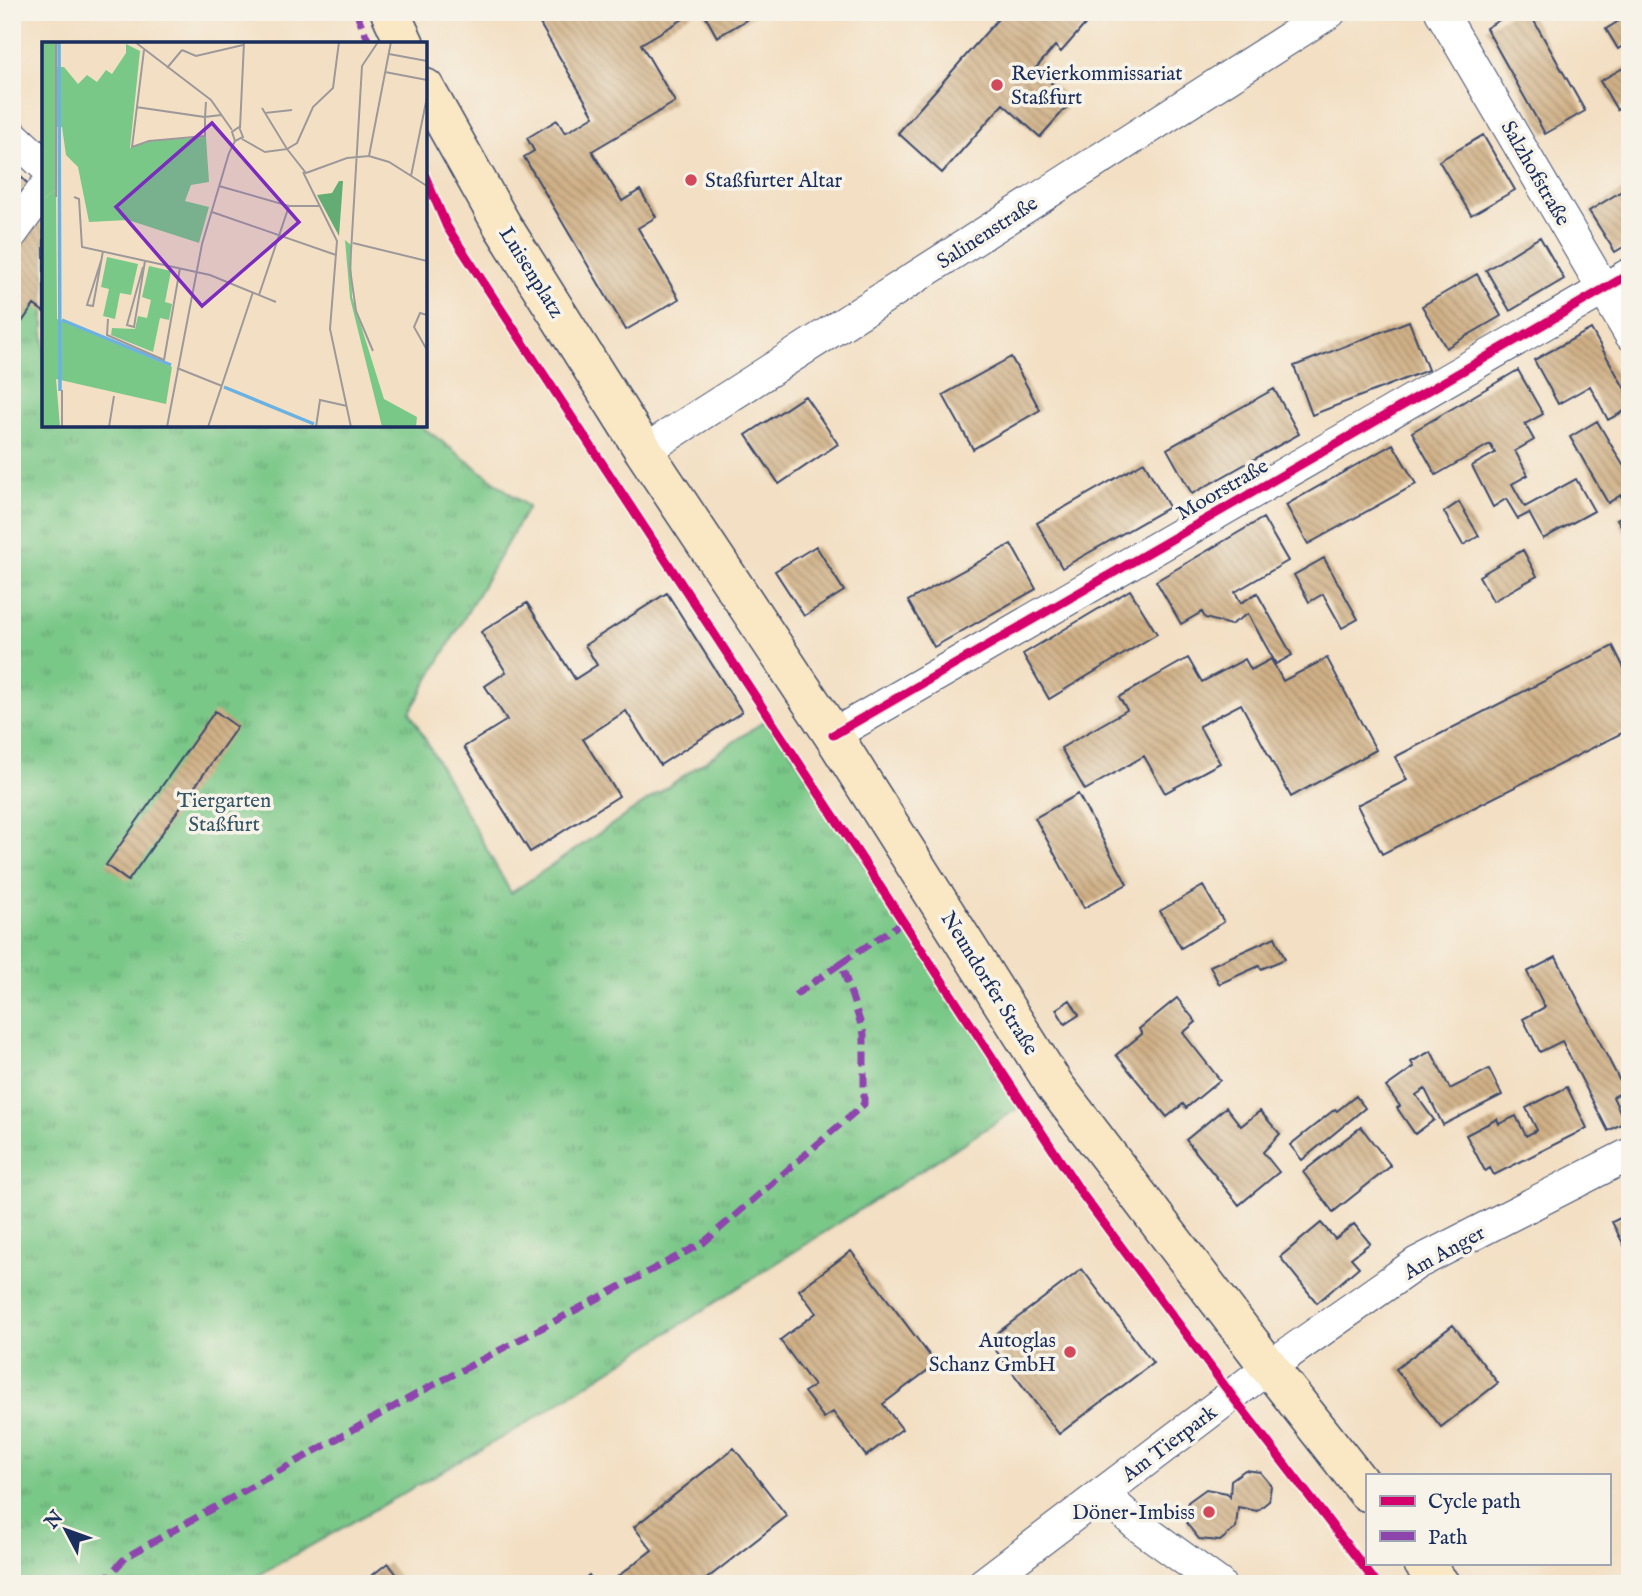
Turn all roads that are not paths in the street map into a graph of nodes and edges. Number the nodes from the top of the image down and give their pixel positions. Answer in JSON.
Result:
{"nodes":[{"id":1,"x":390,"y":12,"type":"edge"},
{"id":2,"x":1330,"y":12,"type":"edge"},
{"id":3,"x":1441,"y":12,"type":"edge"},
{"id":4,"x":404,"y":42,"type":"edge"},
{"id":5,"x":427,"y":92,"type":"edge"},
{"id":6,"x":12,"y":135,"type":"edge"},
{"id":7,"x":42,"y":163,"type":"edge"},
{"id":8,"x":42,"y":192,"type":"edge"},
{"id":9,"x":12,"y":233,"type":"edge"},
{"id":10,"x":1616,"y":281,"type":"edge"},
{"id":11,"x":1630,"y":334,"type":"edge"},
{"id":12,"x":644,"y":451,"type":"junction"},
{"id":13,"x":833,"y":735,"type":"junction"},
{"id":14,"x":1630,"y":1154,"type":"edge"},
{"id":15,"x":1269,"y":1367,"type":"junction"},
{"id":16,"x":1366,"y":1491,"type":"edge"},
{"id":17,"x":1103,"y":1494,"type":"junction"},
{"id":18,"x":1424,"y":1564,"type":"edge"},
{"id":19,"x":983,"y":1584,"type":"edge"},
{"id":20,"x":1219,"y":1584,"type":"edge"},
{"id":21,"x":1440,"y":1584,"type":"edge"}],
"edges":[{"from":1,"to":4,"type":"main road"},
{"from":2,"to":12,"type":"street","name":"Salinenstraße"},
{"from":3,"to":10,"type":"street","name":"Salzhofstraße"},
{"from":5,"to":12,"type":"main road","name":"Luisenplatz"},
{"from":6,"to":7,"type":"street"},
{"from":8,"to":9,"type":"street"},
{"from":10,"to":11,"type":"street","name":"Salzhofstraße"},
{"from":10,"to":13,"type":"street","name":"Moorstraße"},
{"from":12,"to":13,"type":"main road","name":"Neundorfer Straße"},
{"from":13,"to":15,"type":"main road","name":"Neundorfer Straße"},
{"from":14,"to":15,"type":"street","name":"Am Anger"},
{"from":15,"to":16,"type":"main road","name":"Neundorfer Straße"},
{"from":15,"to":17,"type":"street","name":"Am Tierpark"},
{"from":17,"to":19,"type":"street","name":"Am Tierpark"},
{"from":17,"to":20,"type":"street","name":"Am Tierpark"},
{"from":18,"to":21,"type":"main road"}]}
